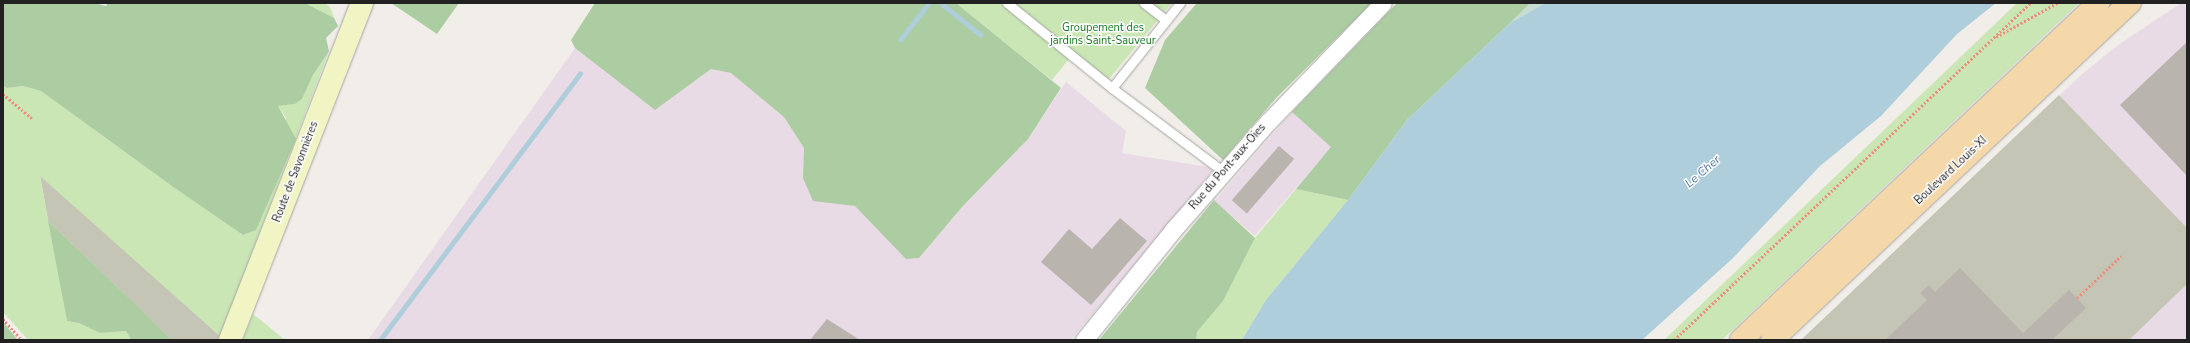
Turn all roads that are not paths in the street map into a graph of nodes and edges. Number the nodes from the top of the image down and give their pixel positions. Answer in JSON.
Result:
{"nodes":[{"id":1,"x":362,"y":3,"type":"edge"},
{"id":2,"x":1007,"y":3,"type":"edge"},
{"id":3,"x":1144,"y":3,"type":"edge"},
{"id":4,"x":1180,"y":3,"type":"edge"},
{"id":5,"x":1383,"y":3,"type":"edge"},
{"id":6,"x":2098,"y":3,"type":"edge"},
{"id":7,"x":2130,"y":3,"type":"edge"},
{"id":8,"x":1166,"y":20,"type":"junction"},
{"id":9,"x":1112,"y":88,"type":"junction"},
{"id":10,"x":1224,"y":172,"type":"junction"},
{"id":11,"x":230,"y":340,"type":"edge"},
{"id":12,"x":1084,"y":340,"type":"edge"},
{"id":13,"x":1741,"y":340,"type":"edge"},
{"id":14,"x":1772,"y":340,"type":"edge"}],
"edges":[{"from":1,"to":11,"type":"main road","name":"Route de Savonnières"},
{"from":2,"to":9,"type":"lane"},
{"from":3,"to":8,"type":"lane"},
{"from":4,"to":8,"type":"lane"},
{"from":5,"to":10,"type":"street","name":"Rue du Pont-aux-Oies"},
{"from":6,"to":13,"type":"main road","name":"Boulevard Louis-XI"},
{"from":7,"to":14,"type":"main road","name":"Boulevard Louis-XI"},
{"from":8,"to":9,"type":"lane"},
{"from":9,"to":10,"type":"lane"},
{"from":10,"to":12,"type":"street","name":"Rue du Pont-aux-Oies"}]}
